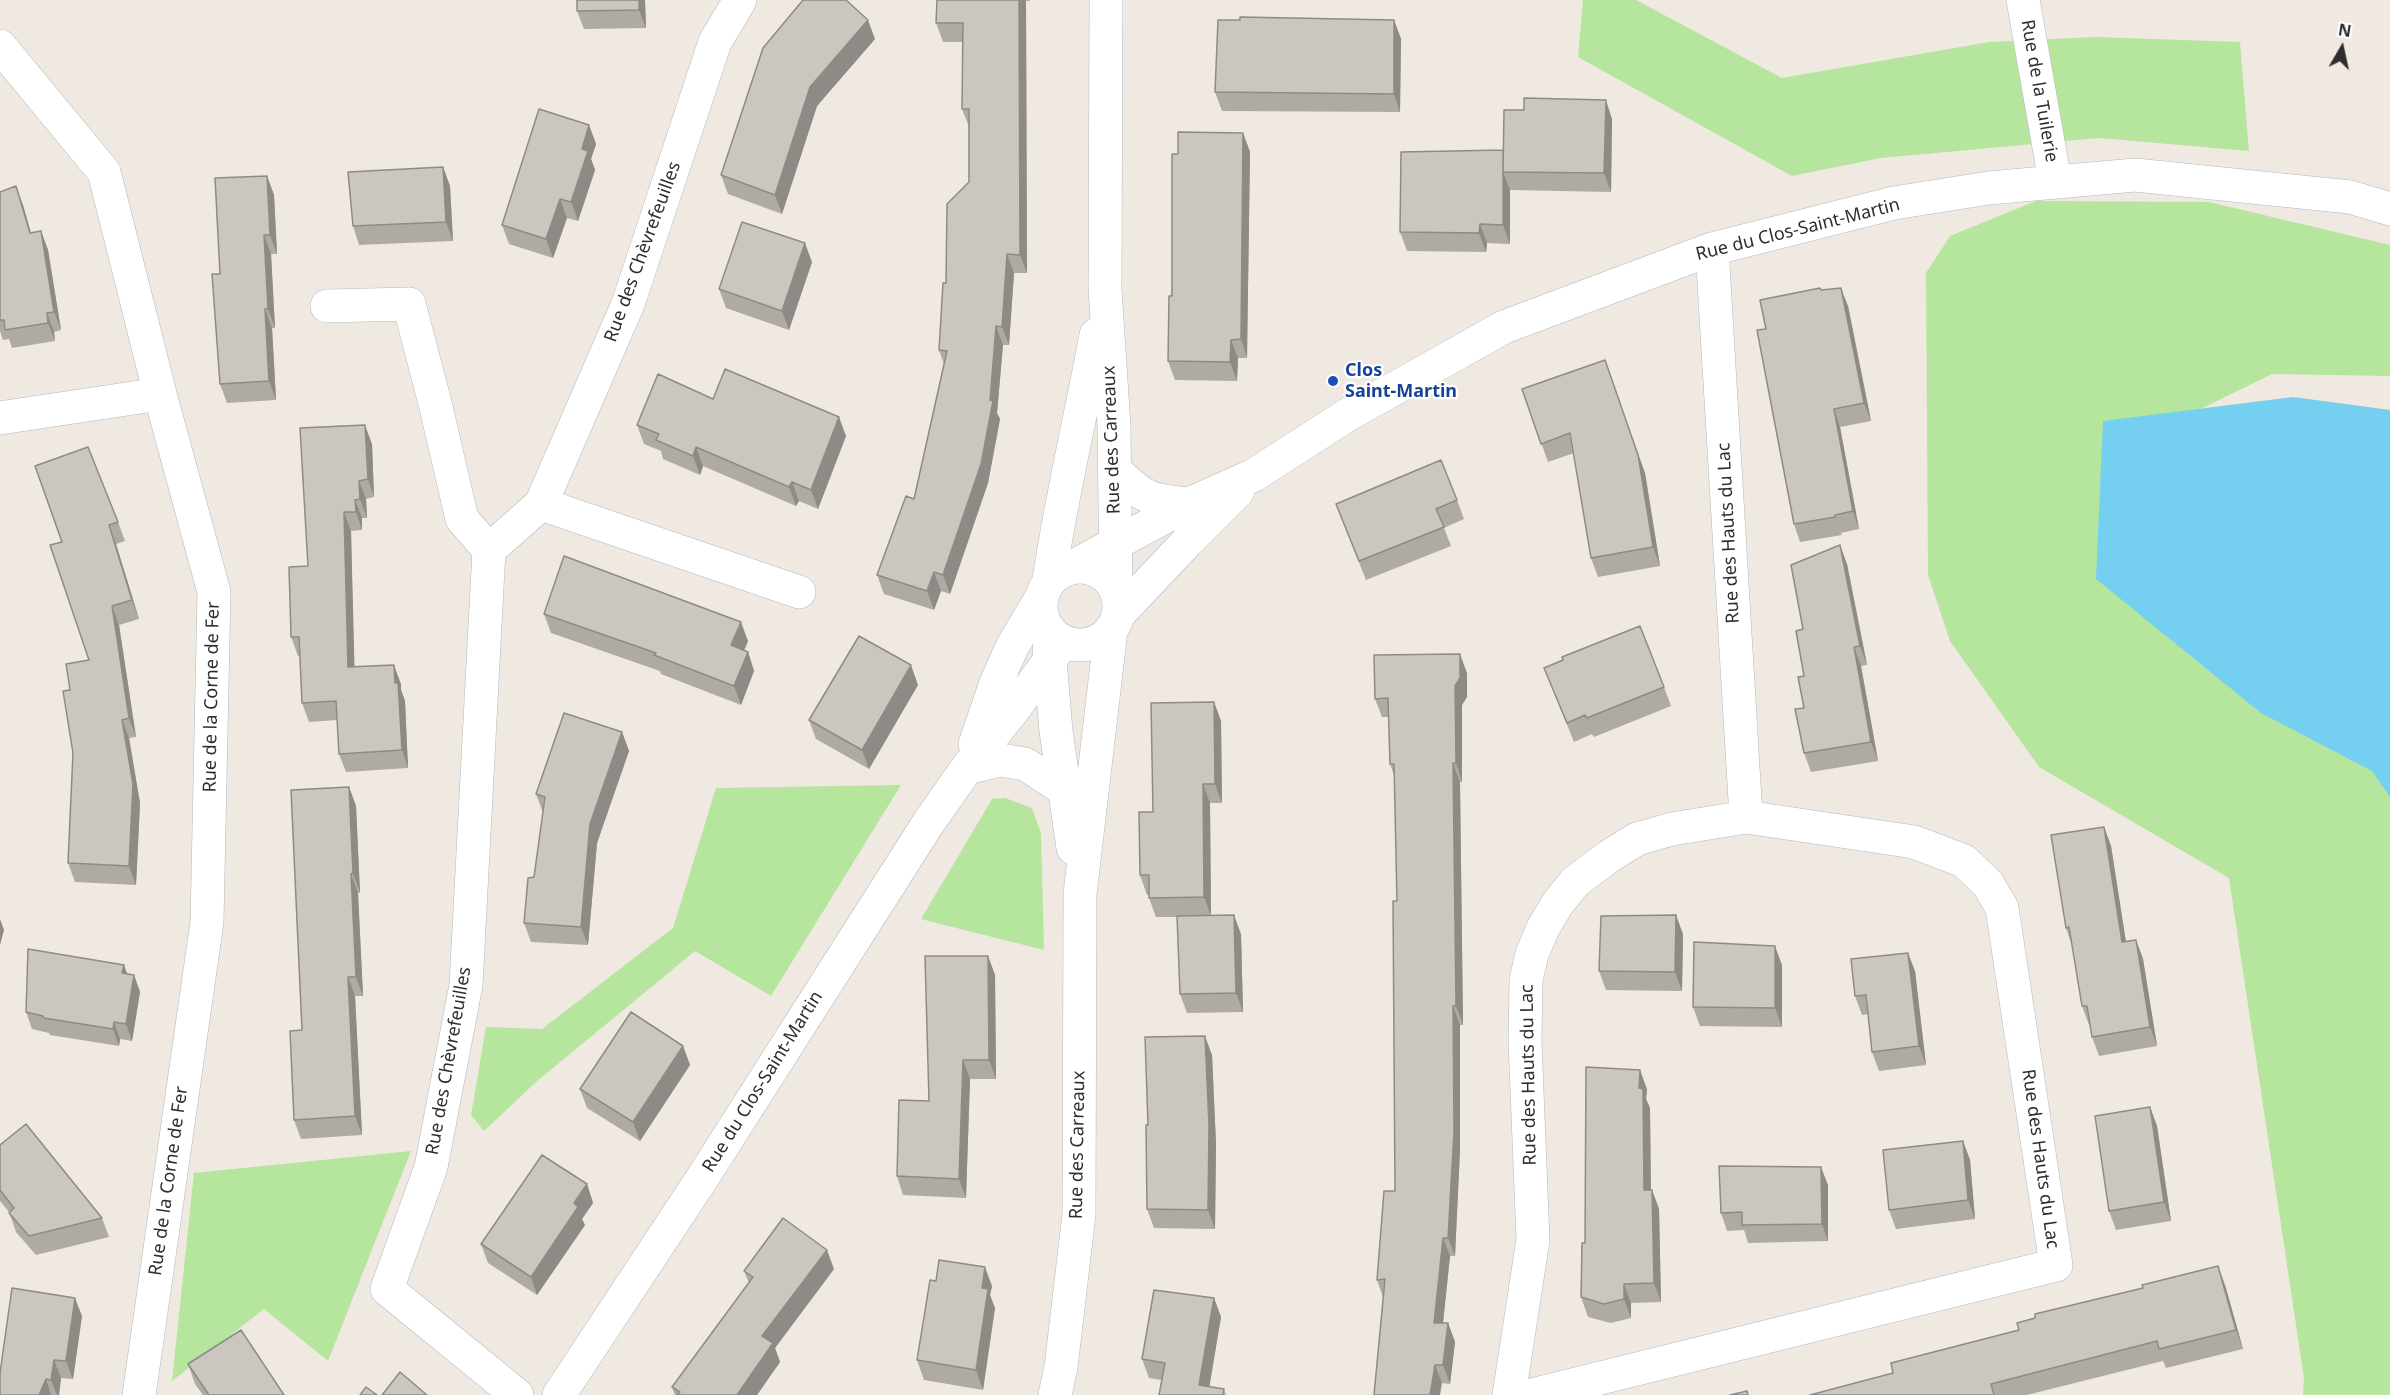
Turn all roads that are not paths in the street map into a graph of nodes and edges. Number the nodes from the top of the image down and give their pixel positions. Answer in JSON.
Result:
{"nodes":[{"id":1,"x":740,"y":0,"type":"edge"},
{"id":2,"x":1106,"y":0,"type":"edge"},
{"id":3,"x":2024,"y":0,"type":"edge"},
{"id":4,"x":0,"y":46,"type":"edge"},
{"id":5,"x":2055,"y":181,"type":"junction"},
{"id":6,"x":2390,"y":209,"type":"edge"},
{"id":7,"x":1712,"y":249,"type":"junction"},
{"id":8,"x":1105,"y":289,"type":"junction"},
{"id":9,"x":327,"y":306,"type":"dead end"},
{"id":10,"x":160,"y":394,"type":"junction"},
{"id":11,"x":0,"y":418,"type":"edge"},
{"id":12,"x":1116,"y":471,"type":"junction"},
{"id":13,"x":1254,"y":475,"type":"junction"},
{"id":14,"x":541,"y":504,"type":"junction"},
{"id":15,"x":1189,"y":504,"type":"junction"},
{"id":16,"x":1115,"y":544,"type":"junction"},
{"id":17,"x":489,"y":550,"type":"junction"},
{"id":18,"x":799,"y":592,"type":"dead end"},
{"id":19,"x":1115,"y":612,"type":"junction"},
{"id":20,"x":1053,"y":613,"type":"junction"},
{"id":21,"x":967,"y":768,"type":"junction"},
{"id":22,"x":1065,"y":790,"type":"junction"},
{"id":23,"x":1746,"y":816,"type":"junction"},
{"id":24,"x":1080,"y":894,"type":"junction"},
{"id":25,"x":139,"y":1395,"type":"edge"},
{"id":26,"x":517,"y":1395,"type":"edge"},
{"id":27,"x":559,"y":1395,"type":"edge"},
{"id":28,"x":1054,"y":1395,"type":"edge"},
{"id":29,"x":1509,"y":1395,"type":"edge"},
{"id":30,"x":1532,"y":1395,"type":"edge"}],
"edges":[{"from":1,"to":14,"type":"street","name":"Rue des Chèvrefeuilles"},
{"from":2,"to":8,"type":"street","name":"Rue des Carreaux"},
{"from":3,"to":5,"type":"street","name":"Rue de la Tuilerie"},
{"from":4,"to":10,"type":"street","name":"Rue de la Corne de Fer"},
{"from":5,"to":6,"type":"street","name":"Rue du Clos-Saint-Martin"},
{"from":5,"to":7,"type":"street","name":"Rue du Clos-Saint-Martin"},
{"from":7,"to":13,"type":"street","name":"Rue du Clos-Saint-Martin"},
{"from":7,"to":23,"type":"street","name":"Rue des Hauts du Lac"},
{"from":8,"to":12,"type":"street","name":"Rue des Carreaux"},
{"from":8,"to":20,"type":"street","name":"Rue des Carreaux"},
{"from":9,"to":17,"type":"street"},
{"from":10,"to":11,"type":"street"},
{"from":10,"to":25,"type":"street","name":"Rue de la Corne de Fer"},
{"from":12,"to":15,"type":"street"},
{"from":12,"to":16,"type":"street","name":"Rue des Carreaux"},
{"from":13,"to":15,"type":"street","name":"Rue du Clos-Saint-Martin"},
{"from":13,"to":19,"type":"street","name":"Rue du Clos-Saint-Martin"},
{"from":14,"to":17,"type":"street","name":"Rue des Chèvrefeuilles"},
{"from":14,"to":18,"type":"street"},
{"from":15,"to":16,"type":"street","name":"Rue du Clos-Saint-Martin"},
{"from":16,"to":19,"type":"street","name":"Rue des Carreaux"},
{"from":16,"to":20,"type":"street","name":"Rue du Clos-Saint-Martin"},
{"from":17,"to":26,"type":"street","name":"Rue des Chèvrefeuilles"},
{"from":19,"to":20,"type":"street","name":"Rue du Clos-Saint-Martin"},
{"from":19,"to":20,"type":"street"},
{"from":19,"to":24,"type":"street","name":"Rue des Carreaux"},
{"from":20,"to":21,"type":"street","name":"Rue du Clos-Saint-Martin"},
{"from":20,"to":21,"type":"street","name":"Rue du Clos-Saint-Martin"},
{"from":20,"to":22,"type":"street","name":"Rue des Carreaux"},
{"from":21,"to":22,"type":"street"},
{"from":21,"to":27,"type":"street","name":"Rue du Clos-Saint-Martin"},
{"from":22,"to":24,"type":"street","name":"Rue des Carreaux"},
{"from":23,"to":29,"type":"street","name":"Rue des Hauts du Lac"},
{"from":23,"to":30,"type":"street","name":"Rue des Hauts du Lac"},
{"from":24,"to":28,"type":"street","name":"Rue des Carreaux"}]}
